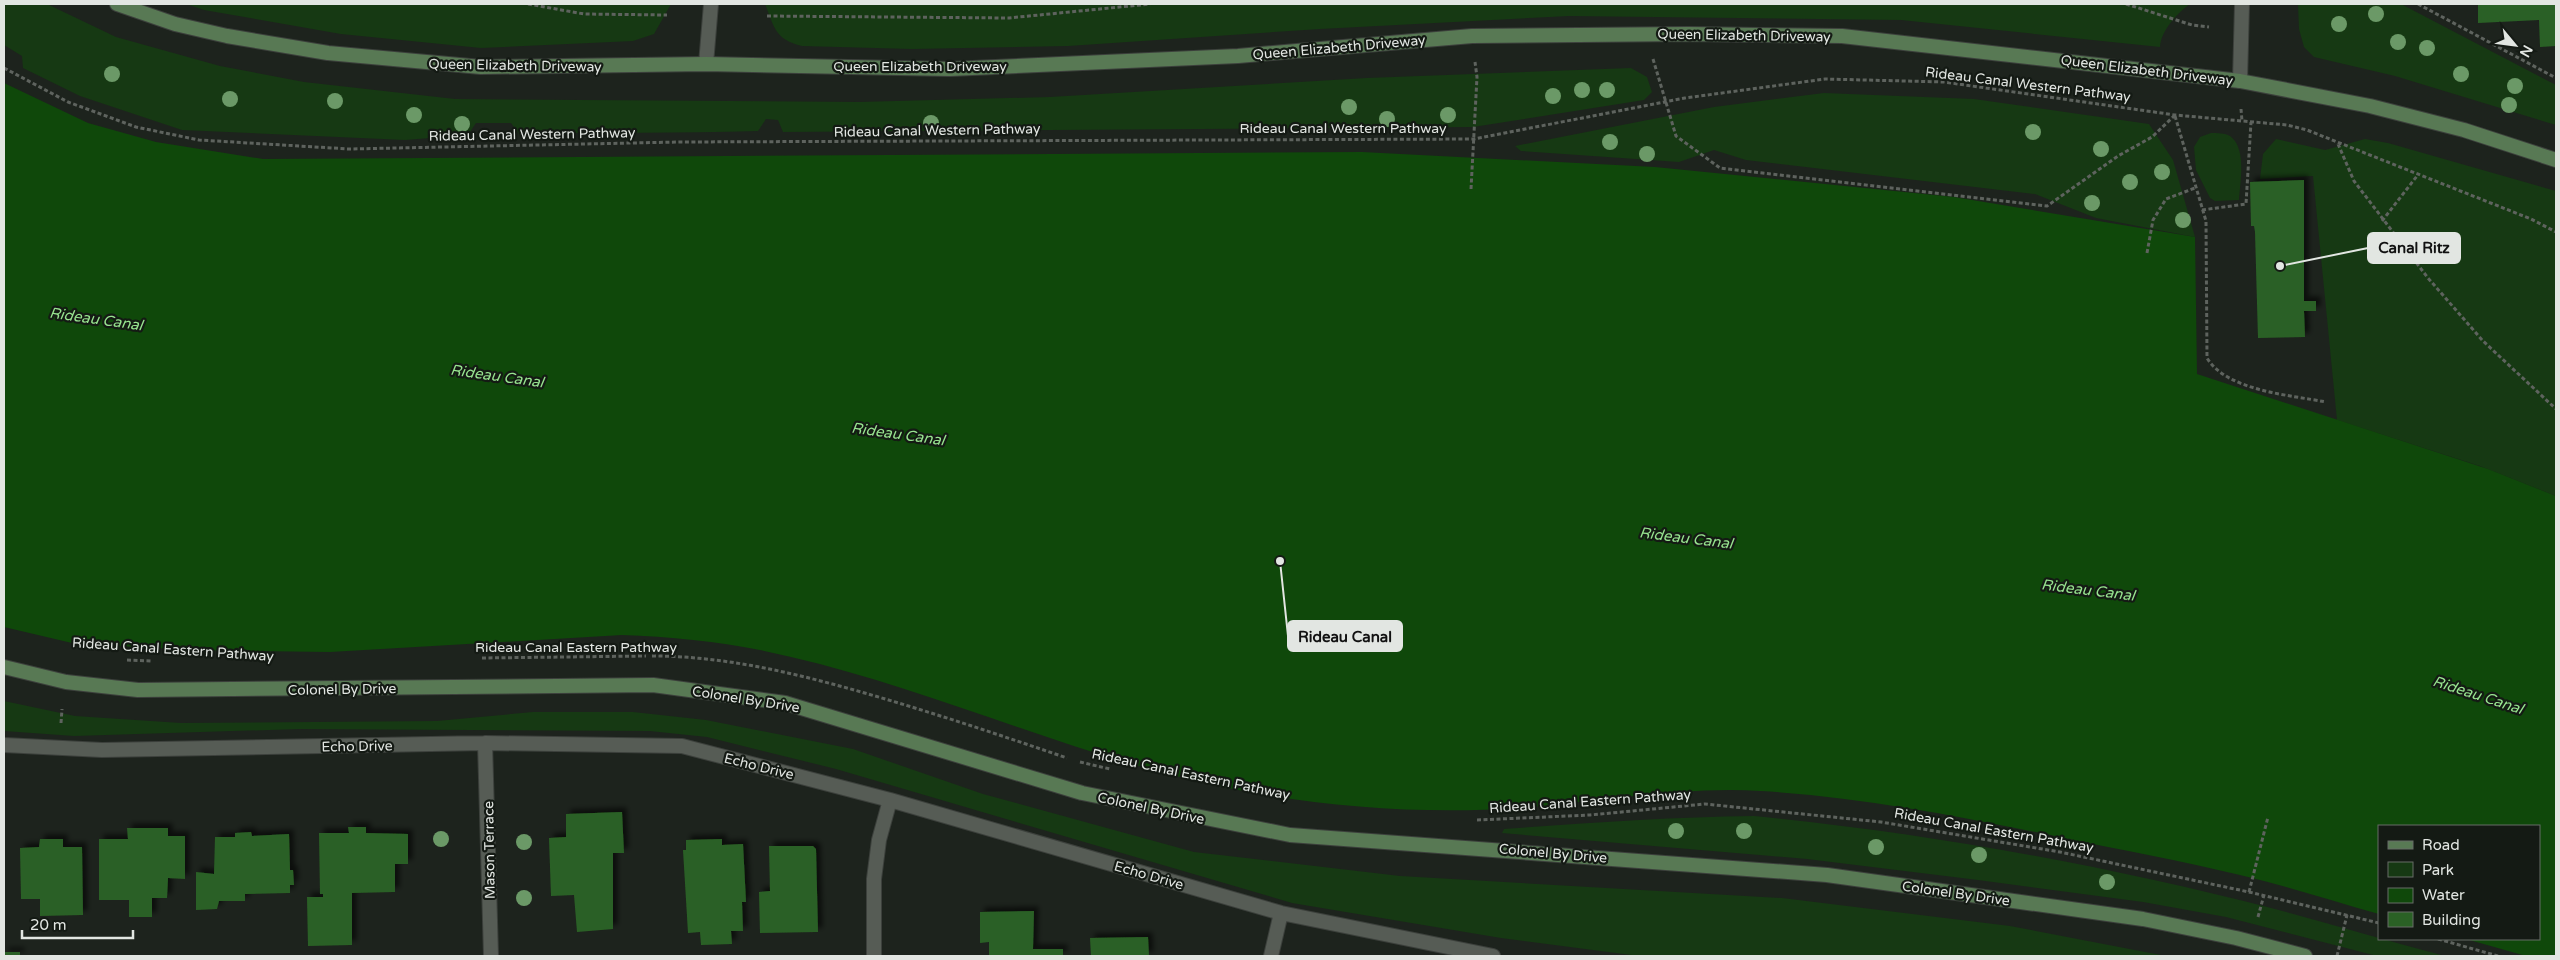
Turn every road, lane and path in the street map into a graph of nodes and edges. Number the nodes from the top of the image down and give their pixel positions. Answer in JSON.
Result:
{"nodes":[{"id":1,"x":116,"y":4,"type":"edge"},
{"id":2,"x":528,"y":4,"type":"edge"},
{"id":3,"x":711,"y":4,"type":"edge"},
{"id":4,"x":1150,"y":4,"type":"edge"},
{"id":5,"x":2126,"y":4,"type":"edge"},
{"id":6,"x":2242,"y":4,"type":"edge"},
{"id":7,"x":2418,"y":4,"type":"edge"},
{"id":8,"x":667,"y":15,"type":"dead end"},
{"id":9,"x":767,"y":16,"type":"dead end"},
{"id":10,"x":2209,"y":27,"type":"dead end"},
{"id":11,"x":1652,"y":34,"type":"junction"},
{"id":12,"x":1472,"y":36,"type":"junction"},
{"id":13,"x":706,"y":64,"type":"junction"},
{"id":14,"x":4,"y":68,"type":"edge"},
{"id":15,"x":2556,"y":78,"type":"edge"},
{"id":16,"x":2240,"y":81,"type":"junction"},
{"id":17,"x":1664,"y":103,"type":"junction"},
{"id":18,"x":2175,"y":115,"type":"junction"},
{"id":19,"x":2251,"y":122,"type":"junction"},
{"id":20,"x":1474,"y":139,"type":"junction"},
{"id":21,"x":2338,"y":143,"type":"junction"},
{"id":22,"x":2556,"y":160,"type":"edge"},
{"id":23,"x":2417,"y":176,"type":"junction"},
{"id":24,"x":2195,"y":188,"type":"junction"},
{"id":25,"x":1471,"y":190,"type":"dead end"},
{"id":26,"x":2202,"y":210,"type":"junction"},
{"id":27,"x":2382,"y":221,"type":"junction"},
{"id":28,"x":2556,"y":232,"type":"edge"},
{"id":29,"x":2147,"y":253,"type":"dead end"},
{"id":30,"x":2326,"y":402,"type":"dead end"},
{"id":31,"x":2556,"y":409,"type":"edge"},
{"id":32,"x":480,"y":658,"type":"dead end"},
{"id":33,"x":119,"y":659,"type":"dead end"},
{"id":34,"x":159,"y":661,"type":"dead end"},
{"id":35,"x":4,"y":667,"type":"edge"},
{"id":36,"x":66,"y":682,"type":"junction"},
{"id":37,"x":485,"y":743,"type":"junction"},
{"id":38,"x":4,"y":745,"type":"edge"},
{"id":39,"x":58,"y":748,"type":"junction"},
{"id":40,"x":1113,"y":770,"type":"dead end"},
{"id":41,"x":890,"y":800,"type":"junction"},
{"id":42,"x":2268,"y":817,"type":"dead end"},
{"id":43,"x":1475,"y":820,"type":"dead end"},
{"id":44,"x":2249,"y":892,"type":"junction"},
{"id":45,"x":2264,"y":895,"type":"junction"},
{"id":46,"x":1281,"y":913,"type":"junction"},
{"id":47,"x":2347,"y":915,"type":"junction"},
{"id":48,"x":2257,"y":918,"type":"dead end"},
{"id":49,"x":2378,"y":923,"type":"edge"},
{"id":50,"x":2442,"y":940,"type":"edge"},
{"id":51,"x":2288,"y":954,"type":"edge"},
{"id":52,"x":491,"y":956,"type":"edge"},
{"id":53,"x":874,"y":956,"type":"edge"},
{"id":54,"x":1271,"y":956,"type":"edge"},
{"id":55,"x":1493,"y":956,"type":"edge"},
{"id":56,"x":2305,"y":956,"type":"edge"},
{"id":57,"x":2337,"y":956,"type":"edge"},
{"id":58,"x":2498,"y":956,"type":"edge"}],
"edges":[{"from":1,"to":13,"type":"main road","name":"Queen Elizabeth Driveway"},
{"from":2,"to":8,"type":"path"},
{"from":3,"to":13,"type":"street"},
{"from":4,"to":9,"type":"path"},
{"from":5,"to":10,"type":"path"},
{"from":6,"to":16,"type":"street"},
{"from":7,"to":15,"type":"path"},
{"from":11,"to":12,"type":"main road","name":"Queen Elizabeth Driveway"},
{"from":11,"to":16,"type":"main road","name":"Queen Elizabeth Driveway"},
{"from":11,"to":17,"type":"path"},
{"from":12,"to":13,"type":"main road","name":"Queen Elizabeth Driveway"},
{"from":12,"to":20,"type":"path"},
{"from":14,"to":20,"type":"path","name":"Rideau Canal Western Pathway"},
{"from":16,"to":22,"type":"main road","name":"Queen Elizabeth Driveway"},
{"from":17,"to":18,"type":"path","name":"Rideau Canal Western Pathway"},
{"from":17,"to":18,"type":"path"},
{"from":17,"to":20,"type":"path","name":"Rideau Canal Western Pathway"},
{"from":18,"to":19,"type":"path","name":"Rideau Canal Western Pathway"},
{"from":18,"to":24,"type":"path"},
{"from":19,"to":21,"type":"path","name":"Rideau Canal Western Pathway"},
{"from":19,"to":26,"type":"path"},
{"from":20,"to":25,"type":"path"},
{"from":21,"to":23,"type":"path","name":"Rideau Canal Western Pathway"},
{"from":21,"to":27,"type":"path"},
{"from":23,"to":27,"type":"path"},
{"from":23,"to":28,"type":"path","name":"Rideau Canal Western Pathway"},
{"from":24,"to":26,"type":"path"},
{"from":24,"to":29,"type":"path"},
{"from":26,"to":30,"type":"path"},
{"from":27,"to":31,"type":"path"},
{"from":32,"to":40,"type":"path","name":"Rideau Canal Eastern Pathway"},
{"from":33,"to":34,"type":"path","name":"Rideau Canal Eastern Pathway"},
{"from":35,"to":36,"type":"main road","name":"Colonel By Drive"},
{"from":36,"to":39,"type":"path"},
{"from":36,"to":51,"type":"main road","name":"Colonel By Drive"},
{"from":37,"to":39,"type":"street","name":"Echo Drive"},
{"from":37,"to":41,"type":"street","name":"Echo Drive"},
{"from":37,"to":52,"type":"street","name":"Mason Terrace"},
{"from":38,"to":39,"type":"street","name":"Echo Drive"},
{"from":41,"to":46,"type":"street","name":"Echo Drive"},
{"from":41,"to":53,"type":"street"},
{"from":42,"to":44,"type":"path"},
{"from":43,"to":44,"type":"path","name":"Rideau Canal Eastern Pathway"},
{"from":44,"to":45,"type":"path","name":"Rideau Canal Eastern Pathway"},
{"from":45,"to":47,"type":"path","name":"Rideau Canal Eastern Pathway"},
{"from":45,"to":48,"type":"path"},
{"from":46,"to":54,"type":"street"},
{"from":46,"to":55,"type":"street","name":"Echo Drive"},
{"from":47,"to":49,"type":"path","name":"Rideau Canal Eastern Pathway"},
{"from":47,"to":57,"type":"path"},
{"from":50,"to":58,"type":"path"},
{"from":51,"to":56,"type":"main road","name":"Colonel By Drive"}]}
